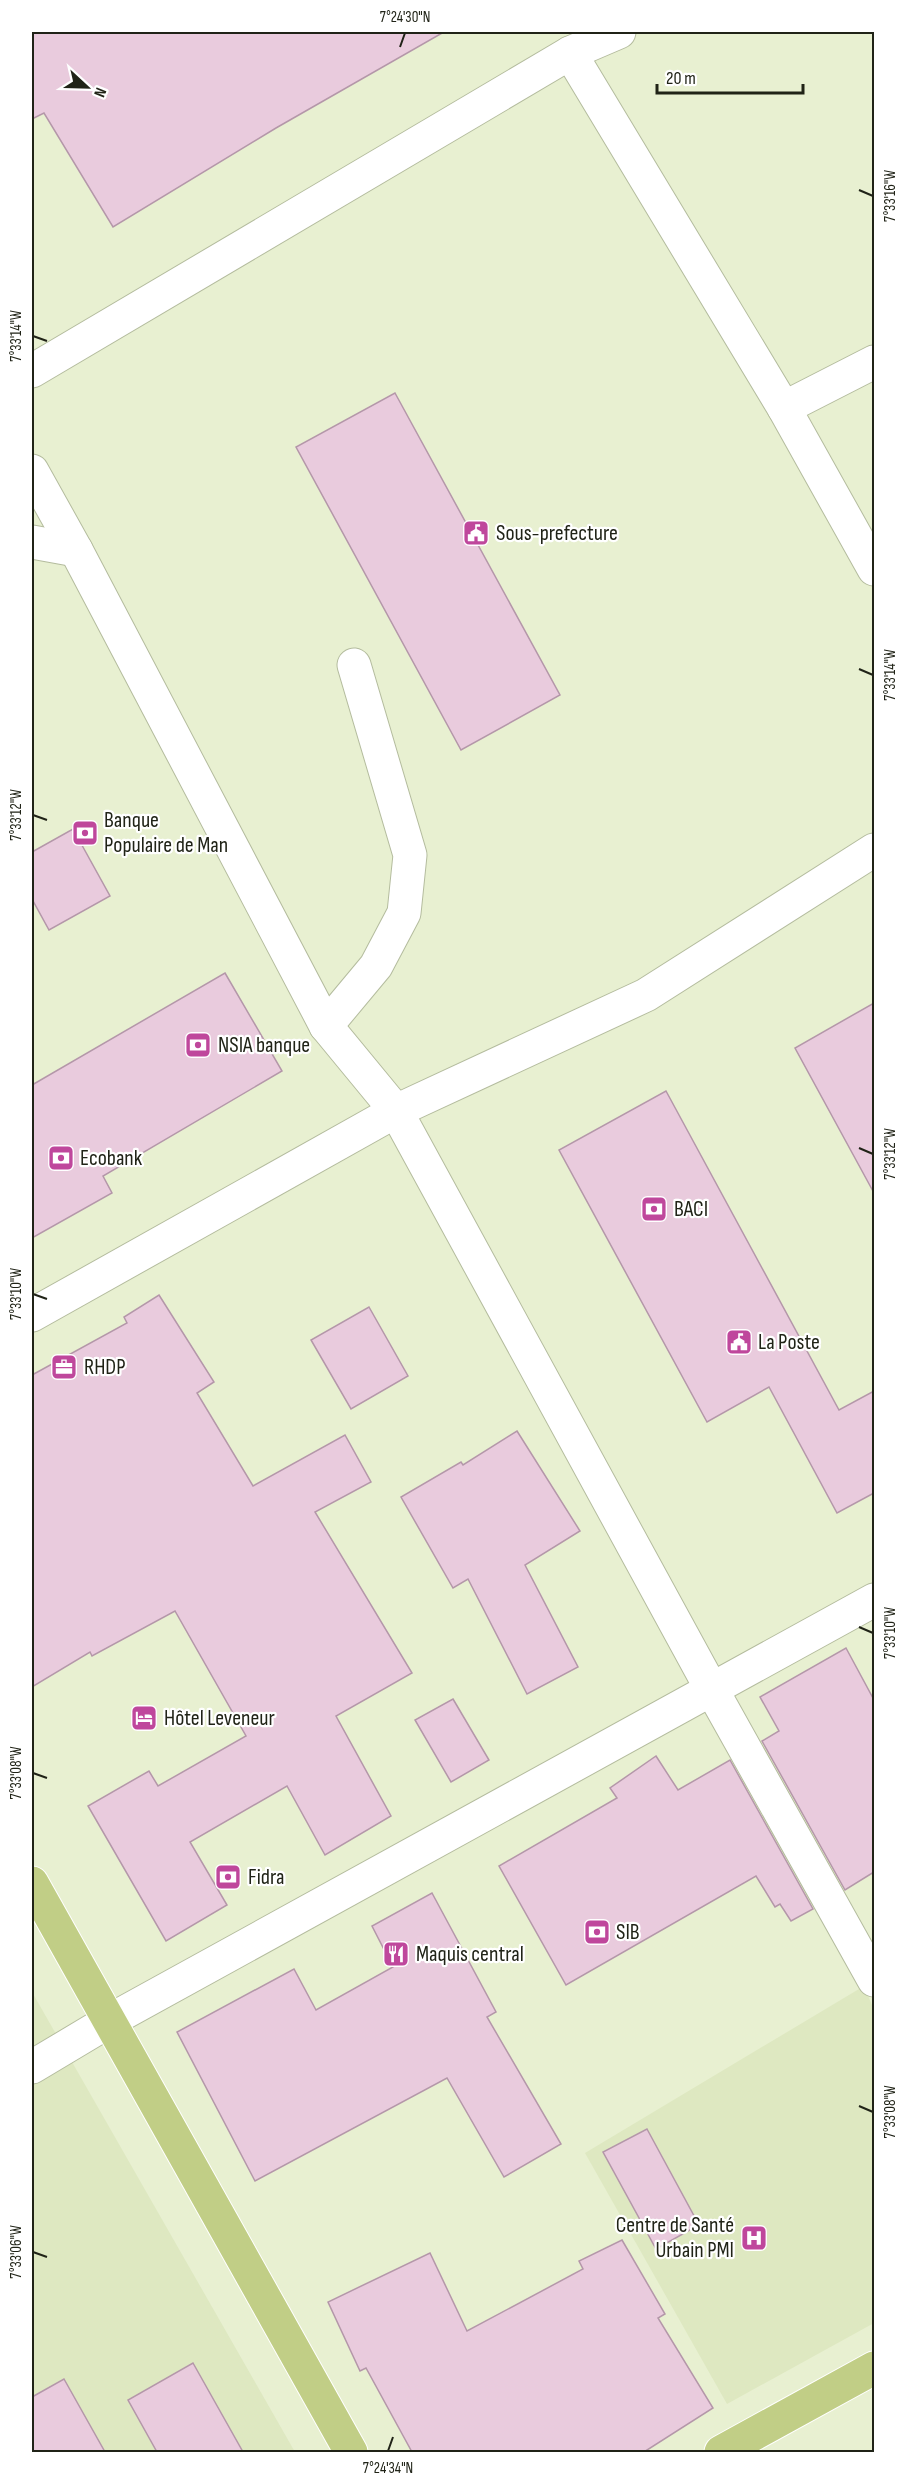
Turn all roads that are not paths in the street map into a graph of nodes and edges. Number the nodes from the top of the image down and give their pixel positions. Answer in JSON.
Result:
{"nodes":[{"id":1,"x":619,"y":32,"type":"edge"},
{"id":2,"x":570,"y":53,"type":"junction"},
{"id":3,"x":874,"y":362,"type":"edge"},
{"id":4,"x":32,"y":371,"type":"edge"},
{"id":5,"x":784,"y":408,"type":"junction"},
{"id":6,"x":32,"y":471,"type":"edge"},
{"id":7,"x":32,"y":542,"type":"edge"},
{"id":8,"x":76,"y":550,"type":"junction"},
{"id":9,"x":874,"y":569,"type":"edge"},
{"id":10,"x":354,"y":665,"type":"dead end"},
{"id":11,"x":874,"y":850,"type":"edge"},
{"id":12,"x":326,"y":1026,"type":"junction"},
{"id":13,"x":396,"y":1111,"type":"junction"},
{"id":14,"x":32,"y":1315,"type":"edge"},
{"id":15,"x":874,"y":1600,"type":"edge"},
{"id":16,"x":712,"y":1690,"type":"junction"},
{"id":17,"x":32,"y":1883,"type":"edge"},
{"id":18,"x":874,"y":1980,"type":"edge"},
{"id":19,"x":109,"y":2021,"type":"junction"},
{"id":20,"x":32,"y":2067,"type":"edge"},
{"id":21,"x":874,"y":2368,"type":"edge"},
{"id":22,"x":351,"y":2452,"type":"edge"},
{"id":23,"x":721,"y":2452,"type":"edge"}],
"edges":[{"from":1,"to":2,"type":"street"},
{"from":2,"to":4,"type":"street"},
{"from":2,"to":5,"type":"street"},
{"from":3,"to":5,"type":"street"},
{"from":5,"to":9,"type":"street"},
{"from":6,"to":8,"type":"street"},
{"from":7,"to":8,"type":"street"},
{"from":8,"to":12,"type":"street"},
{"from":10,"to":12,"type":"street"},
{"from":11,"to":13,"type":"street"},
{"from":12,"to":13,"type":"street"},
{"from":13,"to":14,"type":"street"},
{"from":13,"to":16,"type":"street"},
{"from":15,"to":16,"type":"street"},
{"from":16,"to":18,"type":"street"},
{"from":16,"to":19,"type":"street"},
{"from":17,"to":19,"type":"main road"},
{"from":19,"to":20,"type":"street"},
{"from":19,"to":22,"type":"main road"},
{"from":21,"to":23,"type":"main road"}]}
